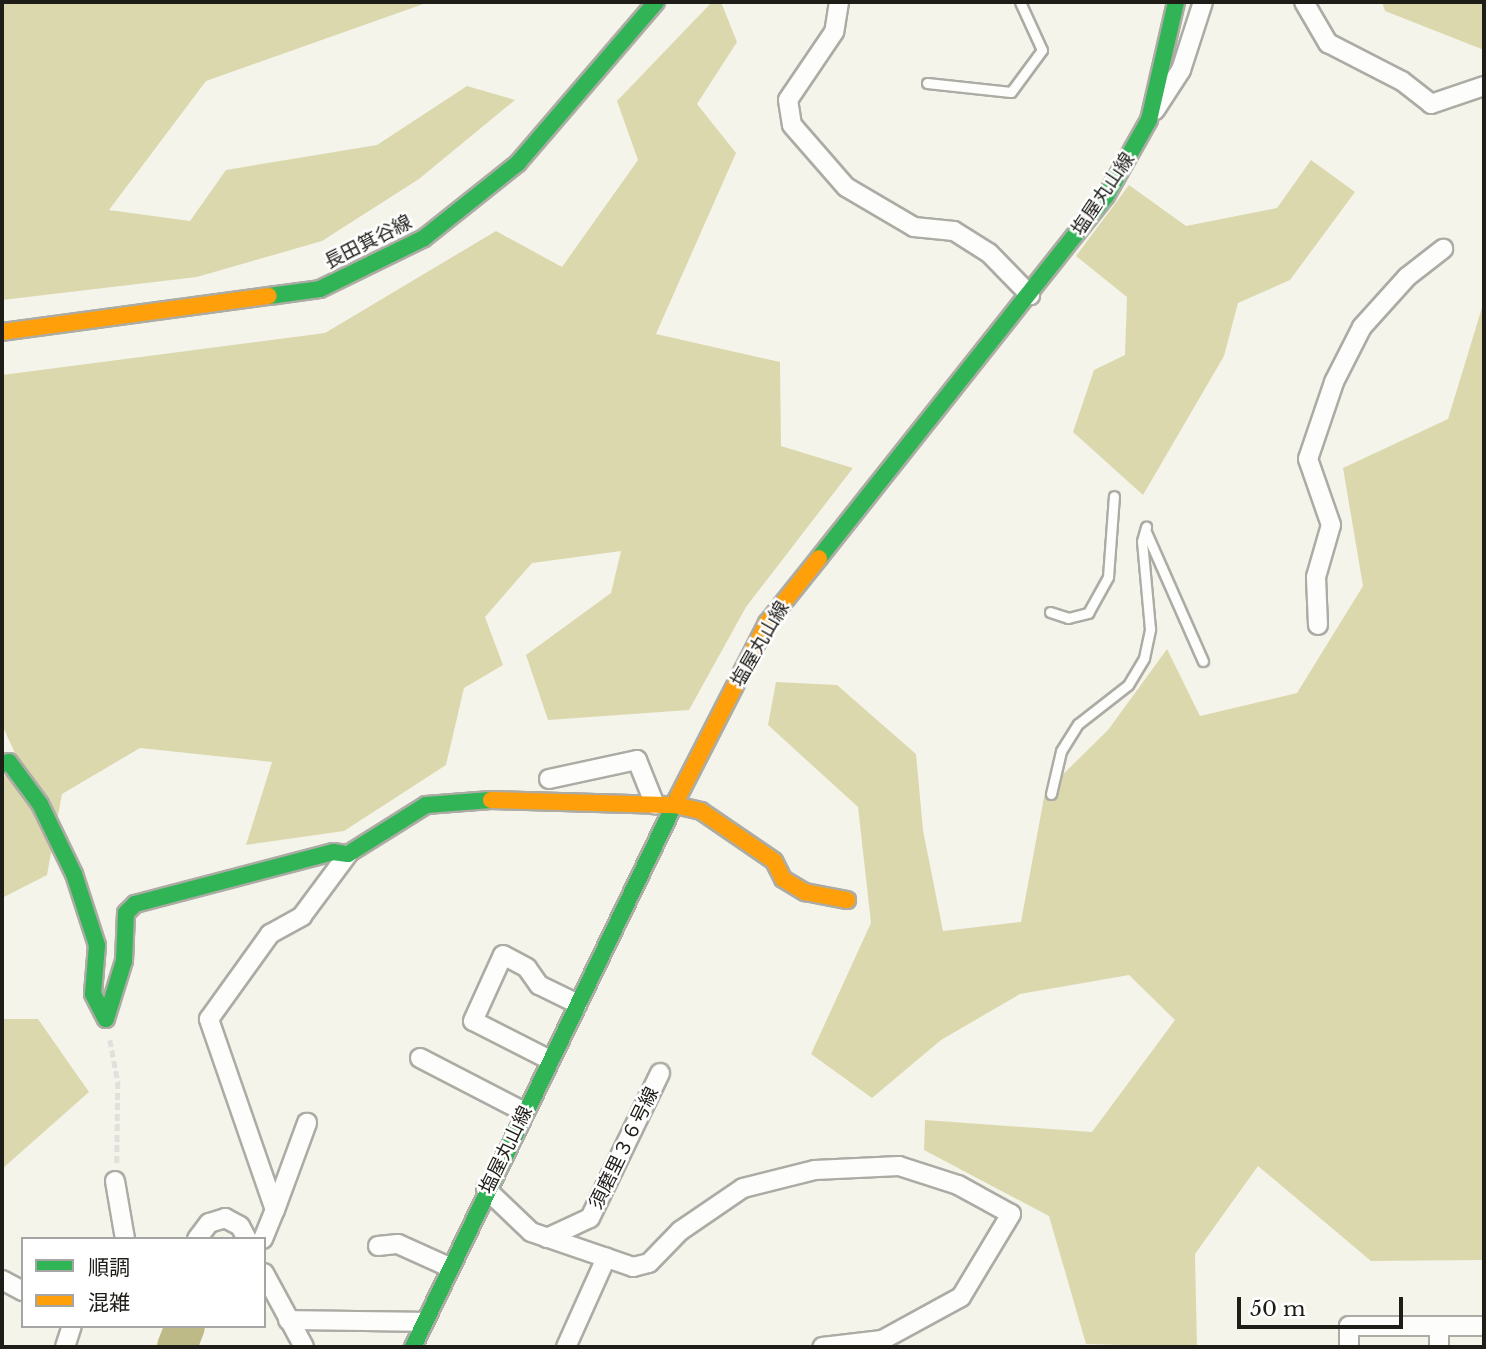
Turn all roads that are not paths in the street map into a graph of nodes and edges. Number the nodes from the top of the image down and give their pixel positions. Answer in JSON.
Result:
{"nodes":[{"id":1,"x":656,"y":2,"type":"edge"},
{"id":2,"x":839,"y":2,"type":"edge"},
{"id":3,"x":1020,"y":2,"type":"edge"},
{"id":4,"x":1176,"y":2,"type":"edge"},
{"id":5,"x":1203,"y":2,"type":"edge"},
{"id":6,"x":1304,"y":2,"type":"edge"},
{"id":7,"x":927,"y":83,"type":"dead end"},
{"id":8,"x":1484,"y":86,"type":"edge"},
{"id":9,"x":1149,"y":120,"type":"junction"},
{"id":10,"x":1443,"y":249,"type":"dead end"},
{"id":11,"x":1030,"y":295,"type":"junction"},
{"id":12,"x":2,"y":332,"type":"edge"},
{"id":13,"x":1114,"y":496,"type":"dead end"},
{"id":14,"x":1050,"y":612,"type":"dead end"},
{"id":15,"x":1318,"y":625,"type":"dead end"},
{"id":16,"x":1203,"y":661,"type":"dead end"},
{"id":17,"x":2,"y":764,"type":"edge"},
{"id":18,"x":549,"y":779,"type":"dead end"},
{"id":19,"x":1051,"y":794,"type":"dead end"},
{"id":20,"x":655,"y":805,"type":"junction"},
{"id":21,"x":675,"y":805,"type":"junction"},
{"id":22,"x":348,"y":854,"type":"junction"},
{"id":23,"x":847,"y":900,"type":"dead end"},
{"id":24,"x":578,"y":1004,"type":"junction"},
{"id":25,"x":420,"y":1058,"type":"dead end"},
{"id":26,"x":550,"y":1060,"type":"junction"},
{"id":27,"x":660,"y":1073,"type":"dead end"},
{"id":28,"x":524,"y":1112,"type":"junction"},
{"id":29,"x":307,"y":1123,"type":"dead end"},
{"id":30,"x":116,"y":1181,"type":"road end"},
{"id":31,"x":486,"y":1189,"type":"junction"},
{"id":32,"x":275,"y":1210,"type":"junction"},
{"id":33,"x":125,"y":1237,"type":"edge"},
{"id":34,"x":198,"y":1237,"type":"edge"},
{"id":35,"x":246,"y":1237,"type":"edge"},
{"id":36,"x":264,"y":1237,"type":"edge"},
{"id":37,"x":547,"y":1238,"type":"junction"},
{"id":38,"x":378,"y":1246,"type":"dead end"},
{"id":39,"x":606,"y":1258,"type":"junction"},
{"id":40,"x":449,"y":1267,"type":"junction"},
{"id":41,"x":266,"y":1277,"type":"edge"},
{"id":42,"x":2,"y":1280,"type":"edge"},
{"id":43,"x":21,"y":1290,"type":"edge"},
{"id":44,"x":288,"y":1320,"type":"junction"},
{"id":45,"x":425,"y":1322,"type":"junction"},
{"id":46,"x":1439,"y":1326,"type":"junction"},
{"id":47,"x":1484,"y":1326,"type":"edge"},
{"id":48,"x":71,"y":1328,"type":"edge"},
{"id":49,"x":65,"y":1347,"type":"edge"},
{"id":50,"x":304,"y":1347,"type":"edge"},
{"id":51,"x":413,"y":1347,"type":"edge"},
{"id":52,"x":566,"y":1347,"type":"edge"},
{"id":53,"x":822,"y":1347,"type":"edge"},
{"id":54,"x":1349,"y":1347,"type":"edge"},
{"id":55,"x":1439,"y":1347,"type":"edge"}],
"edges":[{"from":1,"to":12,"type":"street","name":"長田箕谷線"},
{"from":2,"to":11,"type":"street"},
{"from":3,"to":7,"type":"lane"},
{"from":4,"to":9,"type":"street"},
{"from":5,"to":9,"type":"street","name":"塩屋丸山線"},
{"from":6,"to":8,"type":"street"},
{"from":9,"to":11,"type":"street","name":"塩屋丸山線"},
{"from":10,"to":15,"type":"street"},
{"from":11,"to":21,"type":"street","name":"塩屋丸山線"},
{"from":13,"to":14,"type":"lane"},
{"from":16,"to":19,"type":"lane"},
{"from":17,"to":22,"type":"street"},
{"from":18,"to":20,"type":"street"},
{"from":20,"to":21,"type":"street"},
{"from":20,"to":22,"type":"street"},
{"from":21,"to":23,"type":"street"},
{"from":21,"to":24,"type":"street","name":"塩屋丸山線"},
{"from":22,"to":32,"type":"street"},
{"from":24,"to":26,"type":"street","name":"塩屋丸山線"},
{"from":24,"to":26,"type":"street"},
{"from":25,"to":28,"type":"street"},
{"from":26,"to":28,"type":"street","name":"塩屋丸山線"},
{"from":27,"to":37,"type":"street","name":"須磨里３６号線"},
{"from":28,"to":31,"type":"street","name":"塩屋丸山線"},
{"from":29,"to":32,"type":"street"},
{"from":30,"to":33,"type":"street"},
{"from":31,"to":37,"type":"street"},
{"from":31,"to":40,"type":"street","name":"塩屋丸山線"},
{"from":32,"to":36,"type":"street"},
{"from":34,"to":35,"type":"street"},
{"from":37,"to":39,"type":"street"},
{"from":38,"to":40,"type":"street"},
{"from":39,"to":52,"type":"street"},
{"from":39,"to":53,"type":"street"},
{"from":40,"to":45,"type":"street","name":"塩屋丸山線"},
{"from":41,"to":44,"type":"street"},
{"from":42,"to":43,"type":"street"},
{"from":44,"to":45,"type":"street"},
{"from":44,"to":50,"type":"street"},
{"from":45,"to":51,"type":"street","name":"塩屋丸山線"},
{"from":46,"to":47,"type":"street"},
{"from":46,"to":54,"type":"street"},
{"from":46,"to":55,"type":"street"},
{"from":48,"to":49,"type":"street"}]}
